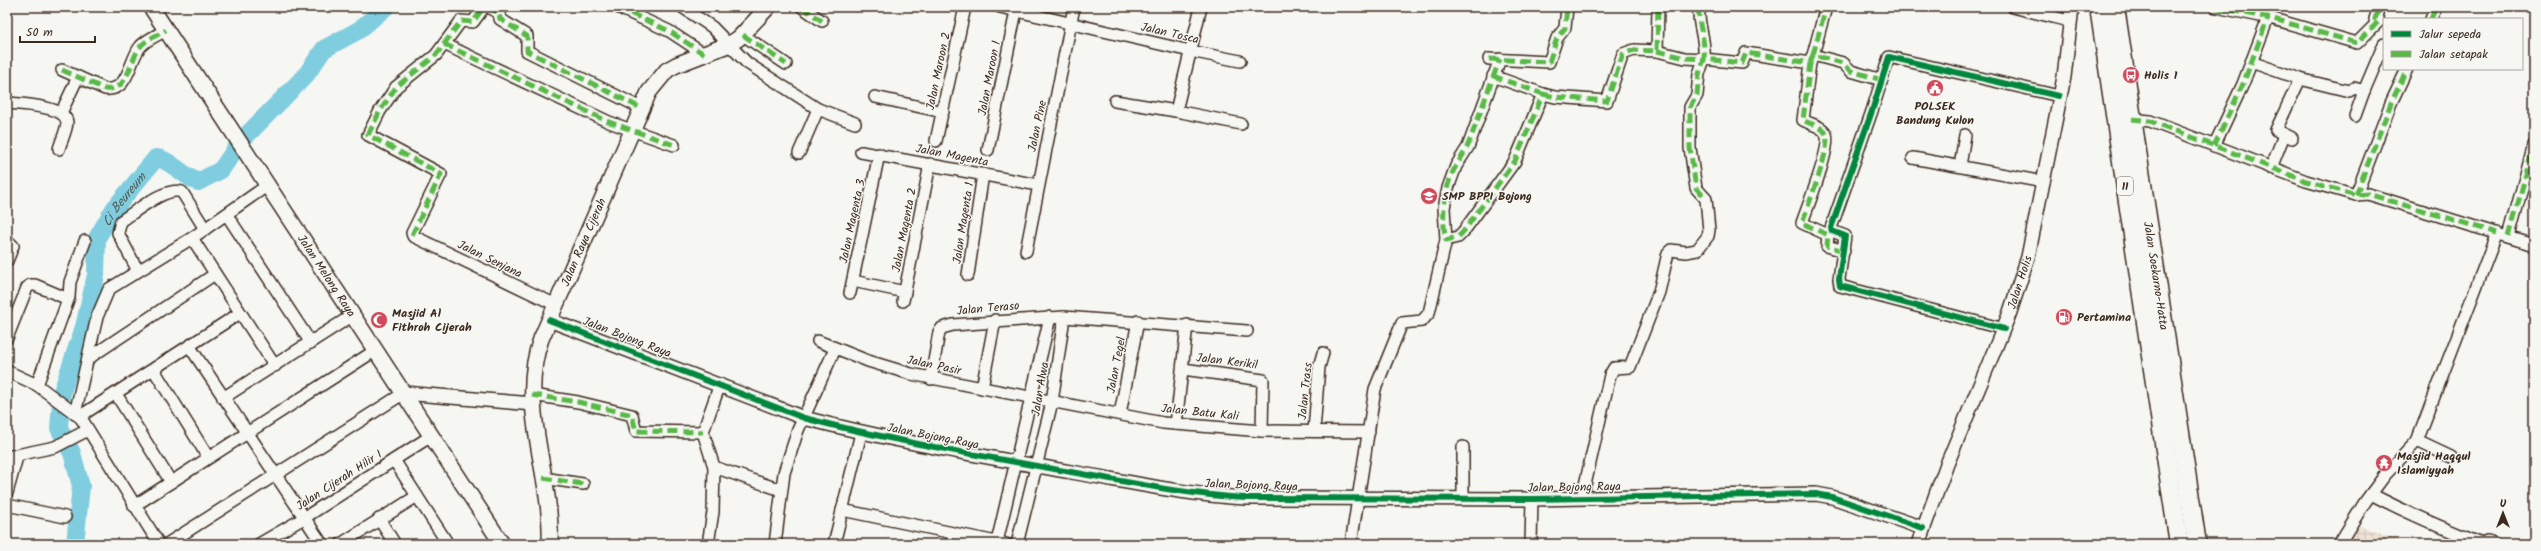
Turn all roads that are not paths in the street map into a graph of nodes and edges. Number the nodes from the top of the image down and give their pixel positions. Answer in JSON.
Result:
{"nodes":[{"id":1,"x":151,"y":7,"type":"edge"},
{"id":2,"x":484,"y":7,"type":"edge"},
{"id":3,"x":488,"y":7,"type":"edge"},
{"id":4,"x":617,"y":7,"type":"edge"},
{"id":5,"x":682,"y":7,"type":"edge"},
{"id":6,"x":768,"y":7,"type":"edge"},
{"id":7,"x":802,"y":7,"type":"edge"},
{"id":8,"x":966,"y":7,"type":"edge"},
{"id":9,"x":1000,"y":7,"type":"edge"},
{"id":10,"x":1074,"y":7,"type":"edge"},
{"id":11,"x":1201,"y":7,"type":"edge"},
{"id":12,"x":1567,"y":7,"type":"edge"},
{"id":13,"x":1658,"y":7,"type":"edge"},
{"id":14,"x":1699,"y":7,"type":"edge"},
{"id":15,"x":1826,"y":7,"type":"edge"},
{"id":16,"x":2013,"y":7,"type":"edge"},
{"id":17,"x":2072,"y":7,"type":"edge"},
{"id":18,"x":2099,"y":7,"type":"edge"},
{"id":19,"x":2115,"y":7,"type":"edge"},
{"id":20,"x":2216,"y":7,"type":"edge"},
{"id":21,"x":2379,"y":7,"type":"edge"},
{"id":22,"x":2436,"y":7,"type":"edge"},
{"id":23,"x":1016,"y":11,"type":"junction"},
{"id":24,"x":2268,"y":18,"type":"junction"},
{"id":25,"x":2431,"y":18,"type":"edge"},
{"id":26,"x":822,"y":21,"type":"dead end"},
{"id":27,"x":2069,"y":21,"type":"junction"},
{"id":28,"x":1072,"y":23,"type":"junction"},
{"id":29,"x":166,"y":30,"type":"junction"},
{"id":30,"x":743,"y":35,"type":"junction"},
{"id":31,"x":444,"y":44,"type":"junction"},
{"id":32,"x":730,"y":44,"type":"junction"},
{"id":33,"x":2383,"y":46,"type":"edge"},
{"id":34,"x":1190,"y":51,"type":"junction"},
{"id":35,"x":1657,"y":51,"type":"junction"},
{"id":36,"x":704,"y":54,"type":"junction"},
{"id":37,"x":1704,"y":59,"type":"junction"},
{"id":38,"x":1812,"y":59,"type":"junction"},
{"id":39,"x":1240,"y":60,"type":"dead end"},
{"id":40,"x":2251,"y":62,"type":"junction"},
{"id":41,"x":786,"y":64,"type":"dead end"},
{"id":42,"x":62,"y":70,"type":"dead end"},
{"id":43,"x":2407,"y":70,"type":"edge"},
{"id":44,"x":1493,"y":76,"type":"junction"},
{"id":45,"x":78,"y":77,"type":"junction"},
{"id":46,"x":2300,"y":79,"type":"junction"},
{"id":47,"x":1882,"y":80,"type":"junction"},
{"id":48,"x":2364,"y":91,"type":"junction"},
{"id":49,"x":1543,"y":94,"type":"junction"},
{"id":50,"x":2059,"y":96,"type":"junction"},
{"id":51,"x":875,"y":97,"type":"dead end"},
{"id":52,"x":1115,"y":101,"type":"dead end"},
{"id":53,"x":7,"y":103,"type":"edge"},
{"id":54,"x":641,"y":108,"type":"junction"},
{"id":55,"x":818,"y":108,"type":"junction"},
{"id":56,"x":1176,"y":111,"type":"junction"},
{"id":57,"x":943,"y":112,"type":"junction"},
{"id":58,"x":61,"y":113,"type":"junction"},
{"id":59,"x":2355,"y":116,"type":"dead end"},
{"id":60,"x":2132,"y":120,"type":"junction"},
{"id":61,"x":855,"y":123,"type":"dead end"},
{"id":62,"x":1240,"y":124,"type":"dead end"},
{"id":63,"x":632,"y":129,"type":"junction"},
{"id":64,"x":1965,"y":135,"type":"dead end"},
{"id":65,"x":936,"y":140,"type":"dead end"},
{"id":66,"x":674,"y":145,"type":"dead end"},
{"id":67,"x":2534,"y":145,"type":"edge"},
{"id":68,"x":2214,"y":146,"type":"junction"},
{"id":69,"x":59,"y":149,"type":"dead end"},
{"id":70,"x":988,"y":150,"type":"dead end"},
{"id":71,"x":861,"y":152,"type":"dead end"},
{"id":72,"x":799,"y":153,"type":"dead end"},
{"id":73,"x":879,"y":154,"type":"junction"},
{"id":74,"x":1913,"y":158,"type":"dead end"},
{"id":75,"x":930,"y":164,"type":"junction"},
{"id":76,"x":1960,"y":166,"type":"junction"},
{"id":77,"x":2271,"y":168,"type":"junction"},
{"id":78,"x":983,"y":174,"type":"junction"},
{"id":79,"x":2132,"y":178,"type":"junction"},
{"id":80,"x":2044,"y":182,"type":"junction"},
{"id":81,"x":268,"y":185,"type":"junction"},
{"id":82,"x":1038,"y":185,"type":"junction"},
{"id":83,"x":2356,"y":195,"type":"junction"},
{"id":84,"x":227,"y":215,"type":"junction"},
{"id":85,"x":205,"y":229,"type":"junction"},
{"id":86,"x":1829,"y":232,"type":"junction"},
{"id":87,"x":2498,"y":233,"type":"junction"},
{"id":88,"x":2509,"y":236,"type":"junction"},
{"id":89,"x":192,"y":238,"type":"junction"},
{"id":90,"x":7,"y":240,"type":"edge"},
{"id":91,"x":1446,"y":240,"type":"junction"},
{"id":92,"x":85,"y":241,"type":"dead end"},
{"id":93,"x":2534,"y":245,"type":"edge"},
{"id":94,"x":1026,"y":251,"type":"dead end"},
{"id":95,"x":1844,"y":251,"type":"junction"},
{"id":96,"x":7,"y":261,"type":"edge"},
{"id":97,"x":138,"y":271,"type":"junction"},
{"id":98,"x":215,"y":274,"type":"junction"},
{"id":99,"x":968,"y":275,"type":"dead end"},
{"id":100,"x":853,"y":281,"type":"junction"},
{"id":101,"x":850,"y":292,"type":"dead end"},
{"id":102,"x":69,"y":296,"type":"junction"},
{"id":103,"x":556,"y":305,"type":"junction"},
{"id":104,"x":240,"y":313,"type":"junction"},
{"id":105,"x":353,"y":315,"type":"junction"},
{"id":106,"x":1050,"y":317,"type":"junction"},
{"id":107,"x":1064,"y":317,"type":"junction"},
{"id":108,"x":549,"y":320,"type":"junction"},
{"id":109,"x":995,"y":320,"type":"junction"},
{"id":110,"x":1138,"y":321,"type":"junction"},
{"id":111,"x":1187,"y":325,"type":"junction"},
{"id":112,"x":2004,"y":329,"type":"junction"},
{"id":113,"x":1247,"y":331,"type":"dead end"},
{"id":114,"x":7,"y":338,"type":"edge"},
{"id":115,"x":818,"y":341,"type":"dead end"},
{"id":116,"x":311,"y":343,"type":"junction"},
{"id":117,"x":190,"y":347,"type":"junction"},
{"id":118,"x":835,"y":349,"type":"junction"},
{"id":119,"x":376,"y":350,"type":"junction"},
{"id":120,"x":1323,"y":353,"type":"dead end"},
{"id":121,"x":89,"y":358,"type":"junction"},
{"id":122,"x":2161,"y":363,"type":"junction"},
{"id":123,"x":275,"y":366,"type":"junction"},
{"id":124,"x":1183,"y":369,"type":"junction"},
{"id":125,"x":154,"y":370,"type":"junction"},
{"id":126,"x":7,"y":371,"type":"edge"},
{"id":127,"x":931,"y":379,"type":"junction"},
{"id":128,"x":720,"y":384,"type":"junction"},
{"id":129,"x":37,"y":385,"type":"junction"},
{"id":130,"x":982,"y":388,"type":"junction"},
{"id":131,"x":404,"y":393,"type":"junction"},
{"id":132,"x":116,"y":394,"type":"junction"},
{"id":133,"x":223,"y":398,"type":"junction"},
{"id":134,"x":1030,"y":398,"type":"junction"},
{"id":135,"x":533,"y":400,"type":"junction"},
{"id":136,"x":1052,"y":402,"type":"junction"},
{"id":137,"x":75,"y":414,"type":"junction"},
{"id":138,"x":1120,"y":414,"type":"junction"},
{"id":139,"x":804,"y":418,"type":"junction"},
{"id":140,"x":1176,"y":424,"type":"junction"},
{"id":141,"x":88,"y":430,"type":"junction"},
{"id":142,"x":1262,"y":431,"type":"junction"},
{"id":143,"x":1314,"y":431,"type":"junction"},
{"id":144,"x":247,"y":432,"type":"junction"},
{"id":145,"x":703,"y":432,"type":"junction"},
{"id":146,"x":1369,"y":432,"type":"junction"},
{"id":147,"x":860,"y":433,"type":"junction"},
{"id":148,"x":431,"y":436,"type":"junction"},
{"id":149,"x":2417,"y":441,"type":"junction"},
{"id":150,"x":1463,"y":447,"type":"dead end"},
{"id":151,"x":12,"y":457,"type":"edge"},
{"id":152,"x":208,"y":457,"type":"junction"},
{"id":153,"x":2451,"y":457,"type":"dead end"},
{"id":154,"x":394,"y":460,"type":"junction"},
{"id":155,"x":1015,"y":463,"type":"junction"},
{"id":156,"x":1038,"y":466,"type":"junction"},
{"id":157,"x":714,"y":467,"type":"junction"},
{"id":158,"x":274,"y":475,"type":"junction"},
{"id":159,"x":543,"y":478,"type":"junction"},
{"id":160,"x":171,"y":482,"type":"junction"},
{"id":161,"x":583,"y":484,"type":"dead end"},
{"id":162,"x":781,"y":490,"type":"junction"},
{"id":163,"x":7,"y":493,"type":"edge"},
{"id":164,"x":2371,"y":494,"type":"junction"},
{"id":165,"x":417,"y":496,"type":"junction"},
{"id":166,"x":1357,"y":498,"type":"junction"},
{"id":167,"x":1463,"y":498,"type":"junction"},
{"id":168,"x":1582,"y":498,"type":"junction"},
{"id":169,"x":1532,"y":499,"type":"junction"},
{"id":170,"x":7,"y":505,"type":"edge"},
{"id":171,"x":134,"y":506,"type":"junction"},
{"id":172,"x":842,"y":510,"type":"junction"},
{"id":173,"x":65,"y":517,"type":"dead end"},
{"id":174,"x":304,"y":518,"type":"junction"},
{"id":175,"x":379,"y":519,"type":"junction"},
{"id":176,"x":1923,"y":528,"type":"junction"},
{"id":177,"x":264,"y":543,"type":"edge"},
{"id":178,"x":1001,"y":543,"type":"edge"},
{"id":179,"x":159,"y":544,"type":"edge"},
{"id":180,"x":167,"y":544,"type":"edge"},
{"id":181,"x":322,"y":544,"type":"edge"},
{"id":182,"x":341,"y":544,"type":"edge"},
{"id":183,"x":395,"y":544,"type":"edge"},
{"id":184,"x":448,"y":544,"type":"edge"},
{"id":185,"x":502,"y":544,"type":"edge"},
{"id":186,"x":550,"y":544,"type":"edge"},
{"id":187,"x":708,"y":544,"type":"edge"},
{"id":188,"x":775,"y":544,"type":"edge"},
{"id":189,"x":834,"y":544,"type":"edge"},
{"id":190,"x":1017,"y":544,"type":"edge"},
{"id":191,"x":1351,"y":544,"type":"edge"},
{"id":192,"x":1531,"y":544,"type":"edge"},
{"id":193,"x":1918,"y":544,"type":"edge"},
{"id":194,"x":2179,"y":544,"type":"edge"},
{"id":195,"x":2197,"y":544,"type":"edge"},
{"id":196,"x":2339,"y":544,"type":"edge"},
{"id":197,"x":2482,"y":544,"type":"edge"},
{"id":198,"x":2486,"y":544,"type":"edge"},
{"id":199,"x":2494,"y":544,"type":"edge"}],
"edges":[{"from":1,"to":29,"type":"main road","name":"Jalan Melong Raya"},
{"from":2,"to":31,"type":"street"},
{"from":3,"to":54,"type":"street"},
{"from":4,"to":36,"type":"street"},
{"from":5,"to":32,"type":"street"},
{"from":6,"to":30,"type":"main road","name":"Jalan Raya Cijerah"},
{"from":7,"to":26,"type":"street"},
{"from":8,"to":57,"type":"street","name":"Jalan Maroon 2"},
{"from":9,"to":23,"type":"street","name":"Jalan Tosca"},
{"from":10,"to":28,"type":"street","name":"Jalan Pine"},
{"from":11,"to":34,"type":"street"},
{"from":12,"to":44,"type":"street"},
{"from":13,"to":35,"type":"street"},
{"from":14,"to":37,"type":"street"},
{"from":15,"to":38,"type":"street"},
{"from":16,"to":27,"type":"street"},
{"from":17,"to":27,"type":"street","name":"Jalan Holis"},
{"from":18,"to":79,"type":"highway","name":"Jalan Soekarno-Hatta","number":"11"},
{"from":19,"to":60,"type":"highway","name":"Jalan Soekarno-Hatta","number":"11"},
{"from":20,"to":24,"type":"street"},
{"from":21,"to":24,"type":"street"},
{"from":22,"to":25,"type":"street"},
{"from":23,"to":28,"type":"street","name":"Jalan Tosca"},
{"from":23,"to":70,"type":"street","name":"Jalan Maroon 1"},
{"from":24,"to":40,"type":"street"},
{"from":27,"to":50,"type":"street","name":"Jalan Holis"},
{"from":28,"to":34,"type":"street","name":"Jalan Tosca"},
{"from":28,"to":82,"type":"street","name":"Jalan Pine"},
{"from":29,"to":45,"type":"street"},
{"from":29,"to":81,"type":"main road","name":"Jalan Melong Raya"},
{"from":30,"to":32,"type":"main road","name":"Jalan Raya Cijerah"},
{"from":30,"to":41,"type":"street"},
{"from":31,"to":63,"type":"street"},
{"from":31,"to":103,"type":"street","name":"Jalan Senjana"},
{"from":32,"to":36,"type":"main road","name":"Jalan Raya Cijerah"},
{"from":32,"to":55,"type":"street"},
{"from":33,"to":48,"type":"street"},
{"from":34,"to":39,"type":"street","name":"Jalan Tosca"},
{"from":34,"to":56,"type":"street"},
{"from":35,"to":37,"type":"street"},
{"from":35,"to":49,"type":"street"},
{"from":36,"to":54,"type":"main road","name":"Jalan Raya Cijerah"},
{"from":37,"to":38,"type":"street"},
{"from":37,"to":168,"type":"street"},
{"from":38,"to":47,"type":"street"},
{"from":38,"to":86,"type":"street"},
{"from":40,"to":46,"type":"street"},
{"from":40,"to":68,"type":"street"},
{"from":42,"to":45,"type":"street"},
{"from":43,"to":83,"type":"street"},
{"from":44,"to":49,"type":"street"},
{"from":44,"to":91,"type":"street"},
{"from":45,"to":58,"type":"street"},
{"from":46,"to":48,"type":"street"},
{"from":46,"to":77,"type":"street"},
{"from":47,"to":50,"type":"street"},
{"from":47,"to":86,"type":"street"},
{"from":48,"to":59,"type":"street"},
{"from":49,"to":91,"type":"street"},
{"from":50,"to":80,"type":"street","name":"Jalan Holis"},
{"from":51,"to":57,"type":"street"},
{"from":52,"to":56,"type":"street"},
{"from":53,"to":58,"type":"street"},
{"from":54,"to":63,"type":"main road","name":"Jalan Raya Cijerah"},
{"from":55,"to":61,"type":"street"},
{"from":55,"to":72,"type":"street"},
{"from":56,"to":62,"type":"street"},
{"from":57,"to":65,"type":"street","name":"Jalan Maroon 2"},
{"from":58,"to":69,"type":"street"},
{"from":60,"to":68,"type":"street"},
{"from":60,"to":79,"type":"highway","name":"Jalan Soekarno-Hatta","number":"11"},
{"from":63,"to":66,"type":"street"},
{"from":63,"to":103,"type":"main road","name":"Jalan Raya Cijerah"},
{"from":64,"to":76,"type":"street"},
{"from":67,"to":88,"type":"street"},
{"from":68,"to":77,"type":"street"},
{"from":71,"to":73,"type":"street","name":"Jalan Magenta"},
{"from":73,"to":75,"type":"street","name":"Jalan Magenta"},
{"from":73,"to":100,"type":"street","name":"Jalan Magenta 3"},
{"from":74,"to":76,"type":"street"},
{"from":75,"to":78,"type":"street","name":"Jalan Magenta"},
{"from":75,"to":100,"type":"street","name":"Jalan Magenta 2"},
{"from":76,"to":80,"type":"street"},
{"from":77,"to":83,"type":"street"},
{"from":78,"to":82,"type":"street","name":"Jalan Magenta"},
{"from":78,"to":99,"type":"street","name":"Jalan Magenta 1"},
{"from":79,"to":122,"type":"highway","name":"Jalan Soekarno-Hatta","number":"11"},
{"from":80,"to":112,"type":"street","name":"Jalan Holis"},
{"from":81,"to":84,"type":"street"},
{"from":81,"to":105,"type":"main road","name":"Jalan Melong Raya"},
{"from":82,"to":94,"type":"street","name":"Jalan Pine"},
{"from":83,"to":87,"type":"street"},
{"from":84,"to":85,"type":"street"},
{"from":84,"to":116,"type":"street"},
{"from":85,"to":89,"type":"street"},
{"from":85,"to":97,"type":"street"},
{"from":86,"to":95,"type":"street"},
{"from":86,"to":95,"type":"street"},
{"from":87,"to":88,"type":"street"},
{"from":87,"to":149,"type":"street"},
{"from":88,"to":93,"type":"street"},
{"from":89,"to":97,"type":"street"},
{"from":89,"to":98,"type":"street"},
{"from":90,"to":96,"type":"street"},
{"from":91,"to":146,"type":"street"},
{"from":92,"to":102,"type":"street"},
{"from":95,"to":112,"type":"street"},
{"from":97,"to":121,"type":"street"},
{"from":98,"to":104,"type":"street"},
{"from":98,"to":121,"type":"street"},
{"from":100,"to":101,"type":"street","name":"Jalan Magenta 3"},
{"from":102,"to":114,"type":"street"},
{"from":102,"to":129,"type":"street"},
{"from":103,"to":108,"type":"main road","name":"Jalan Raya Cijerah"},
{"from":104,"to":117,"type":"street"},
{"from":104,"to":123,"type":"street"},
{"from":105,"to":116,"type":"street"},
{"from":105,"to":119,"type":"main road","name":"Jalan Melong Raya"},
{"from":106,"to":107,"type":"street","name":"Jalan Teraso"},
{"from":106,"to":109,"type":"street","name":"Jalan Teraso"},
{"from":106,"to":134,"type":"street","name":"Jalan Alwa"},
{"from":107,"to":110,"type":"street","name":"Jalan Teraso"},
{"from":107,"to":136,"type":"street","name":"Jalan Alwa"},
{"from":108,"to":128,"type":"street","name":"Jalan Bojong Raya"},
{"from":108,"to":135,"type":"main road","name":"Jalan Raya Cijerah"},
{"from":109,"to":127,"type":"street","name":"Jalan Teraso"},
{"from":109,"to":130,"type":"street"},
{"from":110,"to":111,"type":"street","name":"Jalan Teraso"},
{"from":110,"to":138,"type":"street","name":"Jalan Tegel"},
{"from":111,"to":113,"type":"street","name":"Jalan Teraso"},
{"from":111,"to":124,"type":"street"},
{"from":112,"to":176,"type":"street","name":"Jalan Holis"},
{"from":115,"to":118,"type":"street","name":"Jalan Pasir"},
{"from":116,"to":123,"type":"street"},
{"from":117,"to":125,"type":"street"},
{"from":117,"to":133,"type":"street"},
{"from":118,"to":127,"type":"street","name":"Jalan Pasir"},
{"from":118,"to":139,"type":"street"},
{"from":119,"to":131,"type":"main road","name":"Jalan Melong Raya"},
{"from":119,"to":144,"type":"street"},
{"from":120,"to":143,"type":"street","name":"Jalan Trass"},
{"from":121,"to":137,"type":"street"},
{"from":122,"to":194,"type":"highway","name":"Jalan Soekarno-Hatta","number":"11"},
{"from":122,"to":195,"type":"highway","name":"Jalan Soekarno-Hatta","number":"11"},
{"from":123,"to":133,"type":"street"},
{"from":124,"to":140,"type":"street"},
{"from":124,"to":142,"type":"street","name":"Jalan Kerikil"},
{"from":125,"to":132,"type":"street"},
{"from":125,"to":152,"type":"street"},
{"from":126,"to":129,"type":"street"},
{"from":127,"to":130,"type":"street","name":"Jalan Pasir"},
{"from":128,"to":139,"type":"street","name":"Jalan Bojong Raya"},
{"from":128,"to":145,"type":"street"},
{"from":129,"to":137,"type":"street"},
{"from":130,"to":134,"type":"street","name":"Jalan Pasir"},
{"from":131,"to":135,"type":"street"},
{"from":131,"to":148,"type":"main road","name":"Jalan Melong Raya"},
{"from":131,"to":158,"type":"street"},
{"from":132,"to":137,"type":"street"},
{"from":132,"to":160,"type":"street"},
{"from":133,"to":144,"type":"street"},
{"from":134,"to":136,"type":"street","name":"Jalan Batu Kali"},
{"from":134,"to":155,"type":"street","name":"Jalan Alwa"},
{"from":135,"to":145,"type":"street"},
{"from":135,"to":159,"type":"main road","name":"Jalan Raya Cijerah"},
{"from":136,"to":138,"type":"street","name":"Jalan Batu Kali"},
{"from":136,"to":156,"type":"street","name":"Jalan Alwa"},
{"from":137,"to":141,"type":"street"},
{"from":138,"to":140,"type":"street","name":"Jalan Batu Kali"},
{"from":139,"to":147,"type":"street","name":"Jalan Bojong Raya"},
{"from":139,"to":162,"type":"street"},
{"from":140,"to":142,"type":"street","name":"Jalan Batu Kali"},
{"from":141,"to":151,"type":"street"},
{"from":141,"to":171,"type":"street"},
{"from":142,"to":143,"type":"street","name":"Jalan Batu Kali"},
{"from":143,"to":146,"type":"street","name":"Jalan Batu Kali"},
{"from":144,"to":152,"type":"street"},
{"from":144,"to":158,"type":"street"},
{"from":145,"to":157,"type":"street"},
{"from":146,"to":166,"type":"street"},
{"from":147,"to":155,"type":"street","name":"Jalan Bojong Raya"},
{"from":147,"to":172,"type":"street"},
{"from":148,"to":154,"type":"street","name":"Jalan Cijerah Hilir I"},
{"from":148,"to":185,"type":"main road","name":"Jalan Melong Raya"},
{"from":149,"to":153,"type":"street"},
{"from":149,"to":164,"type":"street"},
{"from":150,"to":167,"type":"street"},
{"from":151,"to":163,"type":"street"},
{"from":152,"to":160,"type":"street"},
{"from":154,"to":165,"type":"street"},
{"from":154,"to":174,"type":"street","name":"Jalan Cijerah Hilir I"},
{"from":155,"to":156,"type":"street","name":"Jalan Bojong Raya"},
{"from":155,"to":178,"type":"street","name":"Jalan Alwa"},
{"from":156,"to":166,"type":"street","name":"Jalan Bojong Raya"},
{"from":156,"to":190,"type":"street","name":"Jalan Alwa"},
{"from":157,"to":162,"type":"street"},
{"from":157,"to":187,"type":"street"},
{"from":158,"to":174,"type":"street"},
{"from":158,"to":180,"type":"street"},
{"from":159,"to":161,"type":"street"},
{"from":159,"to":186,"type":"main road","name":"Jalan Raya Cijerah"},
{"from":160,"to":171,"type":"street"},
{"from":162,"to":188,"type":"street"},
{"from":164,"to":196,"type":"street"},
{"from":164,"to":197,"type":"street"},
{"from":165,"to":175,"type":"street"},
{"from":165,"to":184,"type":"street"},
{"from":166,"to":167,"type":"street","name":"Jalan Bojong Raya"},
{"from":166,"to":191,"type":"street"},
{"from":167,"to":169,"type":"street","name":"Jalan Bojong Raya"},
{"from":168,"to":169,"type":"street","name":"Jalan Bojong Raya"},
{"from":168,"to":176,"type":"street","name":"Jalan Bojong Raya"},
{"from":169,"to":192,"type":"street"},
{"from":170,"to":173,"type":"street"},
{"from":171,"to":179,"type":"street"},
{"from":172,"to":178,"type":"street"},
{"from":172,"to":189,"type":"street"},
{"from":174,"to":177,"type":"street","name":"Jalan Cijerah Hilir I"},
{"from":174,"to":181,"type":"street"},
{"from":175,"to":182,"type":"street"},
{"from":175,"to":183,"type":"street"},
{"from":176,"to":193,"type":"street","name":"Jalan Holis"},
{"from":198,"to":199,"type":"street"}]}
